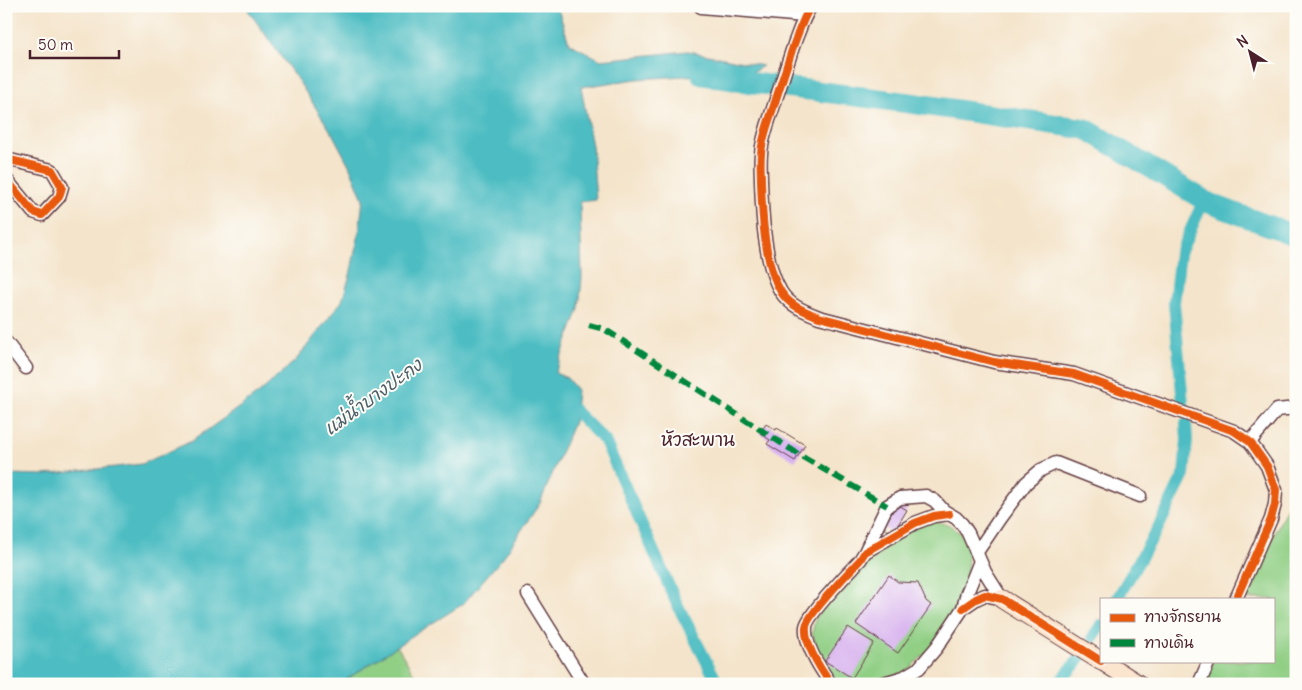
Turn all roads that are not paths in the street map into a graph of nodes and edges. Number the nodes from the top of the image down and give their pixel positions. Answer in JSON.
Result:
{"nodes":[{"id":1,"x":701,"y":7,"type":"edge"},
{"id":2,"x":807,"y":11,"type":"edge"},
{"id":3,"x":6,"y":159,"type":"edge"},
{"id":4,"x":6,"y":179,"type":"edge"},
{"id":5,"x":6,"y":342,"type":"edge"},
{"id":6,"x":26,"y":368,"type":"dead end"},
{"id":7,"x":1296,"y":408,"type":"edge"},
{"id":8,"x":1250,"y":442,"type":"junction"},
{"id":9,"x":1140,"y":496,"type":"dead end"},
{"id":10,"x":950,"y":514,"type":"junction"},
{"id":11,"x":865,"y":552,"type":"junction"},
{"id":12,"x":978,"y":557,"type":"junction"},
{"id":13,"x":528,"y":594,"type":"dead end"},
{"id":14,"x":1236,"y":598,"type":"edge"},
{"id":15,"x":1002,"y":599,"type":"junction"},
{"id":16,"x":963,"y":608,"type":"junction"},
{"id":17,"x":1100,"y":660,"type":"edge"},
{"id":18,"x":1103,"y":662,"type":"edge"},
{"id":19,"x":1208,"y":662,"type":"edge"},
{"id":20,"x":1136,"y":683,"type":"edge"},
{"id":21,"x":584,"y":684,"type":"edge"},
{"id":22,"x":831,"y":684,"type":"edge"},
{"id":23,"x":880,"y":684,"type":"edge"},
{"id":24,"x":1199,"y":684,"type":"edge"}],
"edges":[{"from":1,"to":2,"type":"street"},
{"from":2,"to":8,"type":"street"},
{"from":3,"to":4,"type":"street"},
{"from":5,"to":6,"type":"street"},
{"from":7,"to":8,"type":"street"},
{"from":8,"to":14,"type":"street"},
{"from":9,"to":12,"type":"street"},
{"from":10,"to":11,"type":"street"},
{"from":10,"to":11,"type":"street"},
{"from":10,"to":12,"type":"street"},
{"from":11,"to":22,"type":"street"},
{"from":12,"to":15,"type":"street"},
{"from":12,"to":16,"type":"street"},
{"from":13,"to":21,"type":"street"},
{"from":15,"to":16,"type":"street"},
{"from":15,"to":17,"type":"street"},
{"from":16,"to":23,"type":"street"},
{"from":18,"to":20,"type":"street"},
{"from":19,"to":24,"type":"street"}]}
